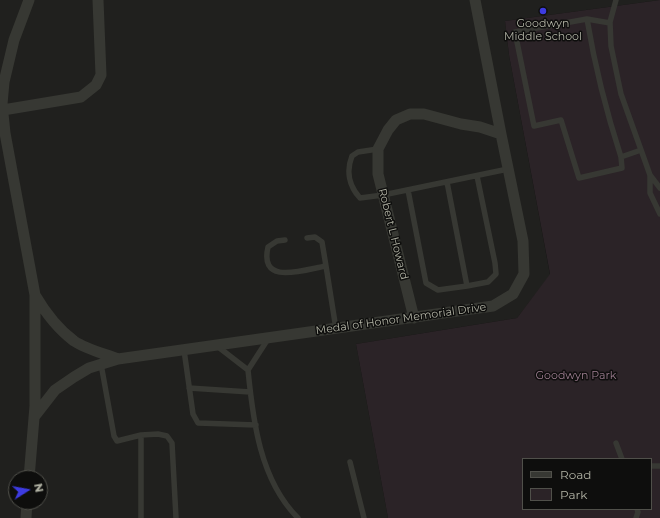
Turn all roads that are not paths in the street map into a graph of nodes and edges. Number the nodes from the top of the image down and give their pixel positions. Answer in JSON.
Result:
{"nodes":[{"id":1,"x":29,"y":0,"type":"edge"},
{"id":2,"x":98,"y":0,"type":"edge"},
{"id":3,"x":475,"y":0,"type":"edge"},
{"id":4,"x":616,"y":0,"type":"edge"},
{"id":5,"x":587,"y":19,"type":"junction"},
{"id":6,"x":610,"y":22,"type":"junction"},
{"id":7,"x":3,"y":110,"type":"junction"},
{"id":8,"x":501,"y":134,"type":"junction"},
{"id":9,"x":378,"y":149,"type":"junction"},
{"id":10,"x":641,"y":150,"type":"junction"},
{"id":11,"x":621,"y":157,"type":"junction"},
{"id":12,"x":508,"y":169,"type":"junction"},
{"id":13,"x":650,"y":175,"type":"junction"},
{"id":14,"x":477,"y":176,"type":"junction"},
{"id":15,"x":447,"y":182,"type":"junction"},
{"id":16,"x":660,"y":188,"type":"edge"},
{"id":17,"x":408,"y":190,"type":"junction"},
{"id":18,"x":383,"y":196,"type":"junction"},
{"id":19,"x":660,"y":214,"type":"edge"},
{"id":20,"x":307,"y":238,"type":"dead end"},
{"id":21,"x":285,"y":240,"type":"dead end"},
{"id":22,"x":326,"y":266,"type":"junction"},
{"id":23,"x":467,"y":286,"type":"junction"},
{"id":24,"x":35,"y":295,"type":"junction"},
{"id":25,"x":414,"y":318,"type":"junction"},
{"id":26,"x":336,"y":329,"type":"junction"},
{"id":27,"x":268,"y":338,"type":"junction"},
{"id":28,"x":217,"y":346,"type":"junction"},
{"id":29,"x":184,"y":350,"type":"junction"},
{"id":30,"x":118,"y":359,"type":"junction"},
{"id":31,"x":101,"y":364,"type":"junction"},
{"id":32,"x":248,"y":370,"type":"junction"},
{"id":33,"x":189,"y":388,"type":"junction"},
{"id":34,"x":250,"y":392,"type":"junction"},
{"id":35,"x":34,"y":417,"type":"junction"},
{"id":36,"x":256,"y":425,"type":"junction"},
{"id":37,"x":140,"y":435,"type":"junction"},
{"id":38,"x":616,"y":443,"type":"dead end"},
{"id":39,"x":622,"y":458,"type":"edge"},
{"id":40,"x":350,"y":462,"type":"dead end"},
{"id":41,"x":30,"y":470,"type":"edge"},
{"id":42,"x":295,"y":517,"type":"edge"},
{"id":43,"x":141,"y":518,"type":"edge"},
{"id":44,"x":176,"y":518,"type":"edge"},
{"id":45,"x":364,"y":518,"type":"edge"}],
"edges":[{"from":1,"to":7,"type":"street"},
{"from":2,"to":7,"type":"street"},
{"from":3,"to":8,"type":"street","name":"Medal of Honor Memorial Drive"},
{"from":4,"to":6,"type":"lane"},
{"from":5,"to":6,"type":"lane"},
{"from":5,"to":11,"type":"lane"},
{"from":5,"to":11,"type":"lane"},
{"from":6,"to":10,"type":"lane"},
{"from":7,"to":24,"type":"street"},
{"from":8,"to":9,"type":"street"},
{"from":8,"to":12,"type":"street","name":"Medal of Honor Memorial Drive"},
{"from":9,"to":18,"type":"street","name":"Robert L Howard"},
{"from":9,"to":18,"type":"lane"},
{"from":10,"to":11,"type":"lane"},
{"from":10,"to":13,"type":"lane"},
{"from":12,"to":14,"type":"lane"},
{"from":12,"to":25,"type":"street","name":"Medal of Honor Memorial Drive"},
{"from":13,"to":16,"type":"lane"},
{"from":13,"to":19,"type":"lane"},
{"from":14,"to":15,"type":"lane"},
{"from":14,"to":23,"type":"lane"},
{"from":15,"to":17,"type":"lane"},
{"from":15,"to":23,"type":"lane"},
{"from":17,"to":18,"type":"lane"},
{"from":17,"to":23,"type":"lane"},
{"from":18,"to":25,"type":"street","name":"Robert L Howard"},
{"from":20,"to":22,"type":"lane"},
{"from":21,"to":22,"type":"lane"},
{"from":22,"to":26,"type":"lane"},
{"from":24,"to":30,"type":"street"},
{"from":24,"to":35,"type":"street"},
{"from":25,"to":26,"type":"street","name":"Medal of Honor Memorial Drive"},
{"from":26,"to":27,"type":"street","name":"Medal of Honor Memorial Drive"},
{"from":27,"to":28,"type":"street","name":"Medal of Honor Memorial Drive"},
{"from":27,"to":32,"type":"lane"},
{"from":28,"to":29,"type":"street","name":"Medal of Honor Memorial Drive"},
{"from":28,"to":32,"type":"lane"},
{"from":29,"to":30,"type":"street","name":"Medal of Honor Memorial Drive"},
{"from":29,"to":33,"type":"lane"},
{"from":30,"to":31,"type":"street","name":"Medal of Honor Memorial Drive"},
{"from":31,"to":35,"type":"street","name":"Medal of Honor Memorial Drive"},
{"from":31,"to":37,"type":"lane"},
{"from":32,"to":34,"type":"lane"},
{"from":33,"to":34,"type":"lane"},
{"from":33,"to":36,"type":"lane"},
{"from":34,"to":36,"type":"lane"},
{"from":35,"to":41,"type":"street"},
{"from":36,"to":42,"type":"lane"},
{"from":37,"to":43,"type":"lane"},
{"from":37,"to":44,"type":"lane"},
{"from":38,"to":39,"type":"lane"},
{"from":40,"to":45,"type":"lane"}]}
